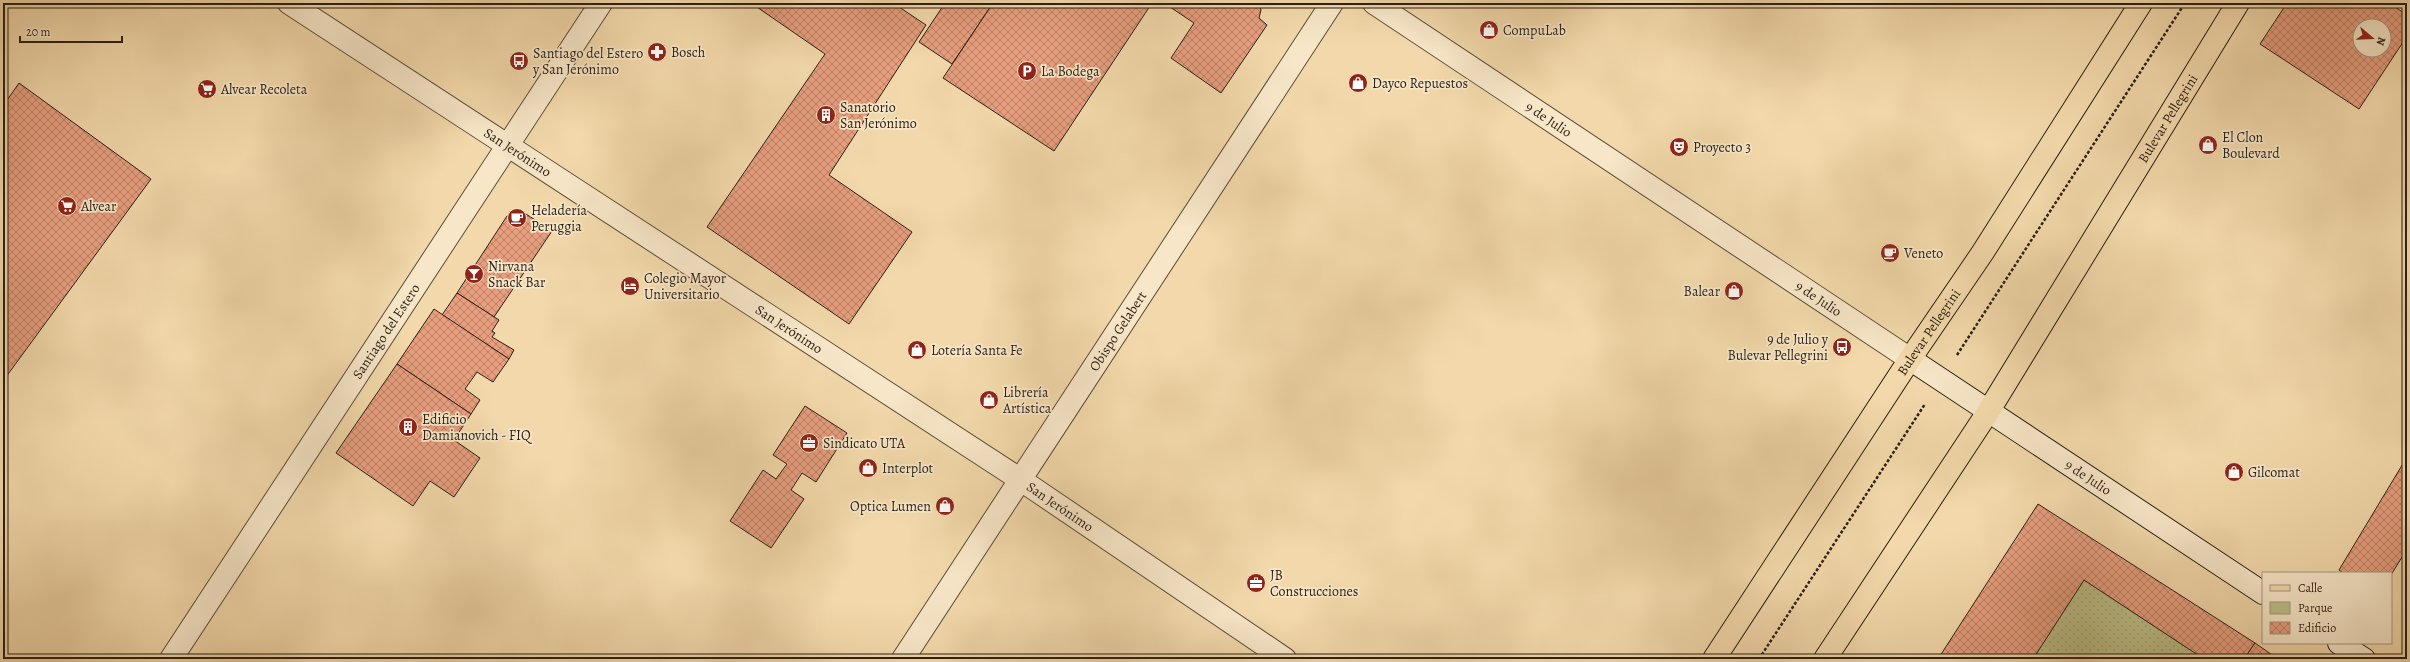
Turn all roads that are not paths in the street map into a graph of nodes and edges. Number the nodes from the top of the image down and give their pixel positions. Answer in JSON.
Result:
{"nodes":[{"id":1,"x":289,"y":3,"type":"edge"},
{"id":2,"x":601,"y":3,"type":"edge"},
{"id":3,"x":1332,"y":3,"type":"edge"},
{"id":4,"x":1374,"y":3,"type":"edge"},
{"id":5,"x":2141,"y":3,"type":"edge"},
{"id":6,"x":2238,"y":3,"type":"edge"},
{"id":7,"x":507,"y":147,"type":"junction"},
{"id":8,"x":1910,"y":359,"type":"junction"},
{"id":9,"x":1988,"y":412,"type":"junction"},
{"id":10,"x":1021,"y":480,"type":"junction"},
{"id":11,"x":2262,"y":592,"type":"edge"},
{"id":12,"x":2341,"y":644,"type":"edge"},
{"id":13,"x":171,"y":659,"type":"edge"},
{"id":14,"x":903,"y":659,"type":"edge"},
{"id":15,"x":1285,"y":659,"type":"edge"},
{"id":16,"x":1714,"y":659,"type":"edge"},
{"id":17,"x":1825,"y":659,"type":"edge"},
{"id":18,"x":2364,"y":659,"type":"edge"}],
"edges":[{"from":1,"to":7,"type":"street","name":"San Jerónimo"},
{"from":2,"to":7,"type":"street","name":"Santiago del Estero"},
{"from":3,"to":10,"type":"street","name":"Obispo Gelabert"},
{"from":4,"to":8,"type":"street","name":"9 de Julio"},
{"from":5,"to":8,"type":"main road","name":"Bulevar Pellegrini"},
{"from":6,"to":9,"type":"main road","name":"Bulevar Pellegrini"},
{"from":7,"to":10,"type":"street","name":"San Jerónimo"},
{"from":7,"to":13,"type":"street","name":"Santiago del Estero"},
{"from":8,"to":9,"type":"street","name":"9 de Julio"},
{"from":8,"to":16,"type":"main road","name":"Bulevar Pellegrini"},
{"from":9,"to":11,"type":"street","name":"9 de Julio"},
{"from":9,"to":17,"type":"main road","name":"Bulevar Pellegrini"},
{"from":10,"to":14,"type":"street","name":"Obispo Gelabert"},
{"from":10,"to":15,"type":"street","name":"San Jerónimo"},
{"from":12,"to":18,"type":"street"}]}
